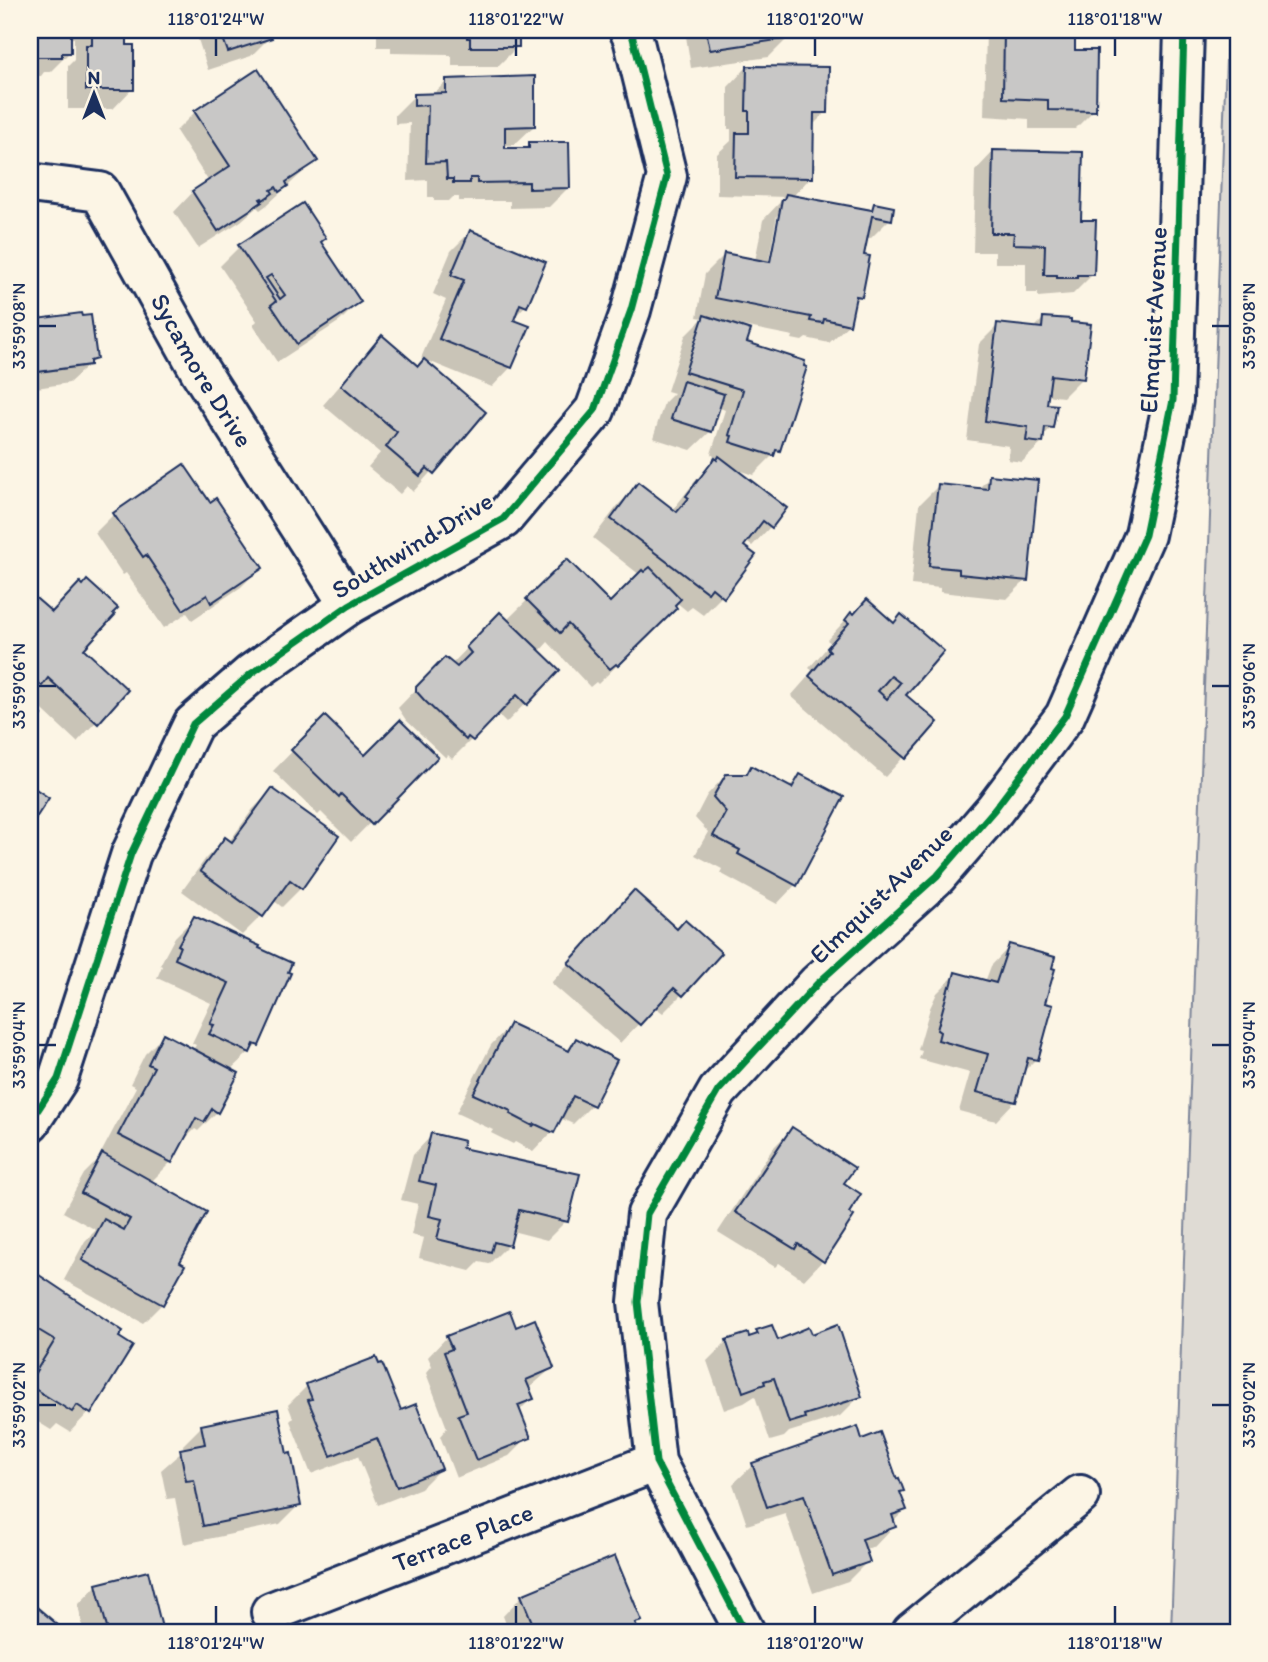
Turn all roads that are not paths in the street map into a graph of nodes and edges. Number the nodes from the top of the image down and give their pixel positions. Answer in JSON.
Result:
{"nodes":[{"id":1,"x":629,"y":30,"type":"edge"},
{"id":2,"x":1184,"y":30,"type":"edge"},
{"id":3,"x":30,"y":183,"type":"edge"},
{"id":4,"x":349,"y":605,"type":"junction"},
{"id":5,"x":30,"y":1122,"type":"edge"},
{"id":6,"x":656,"y":1462,"type":"junction"},
{"id":7,"x":1080,"y":1495,"type":"dead end"},
{"id":8,"x":271,"y":1612,"type":"dead end"},
{"id":9,"x":745,"y":1632,"type":"edge"},
{"id":10,"x":912,"y":1632,"type":"edge"}],
"edges":[{"from":1,"to":4,"type":"street","name":"Southwind Drive"},
{"from":2,"to":6,"type":"street","name":"Elmquist Avenue"},
{"from":3,"to":4,"type":"street","name":"Sycamore Drive"},
{"from":4,"to":5,"type":"street","name":"Southwind Drive"},
{"from":6,"to":8,"type":"street","name":"Terrace Place"},
{"from":6,"to":9,"type":"street","name":"Elmquist Avenue"},
{"from":7,"to":10,"type":"street"}]}
